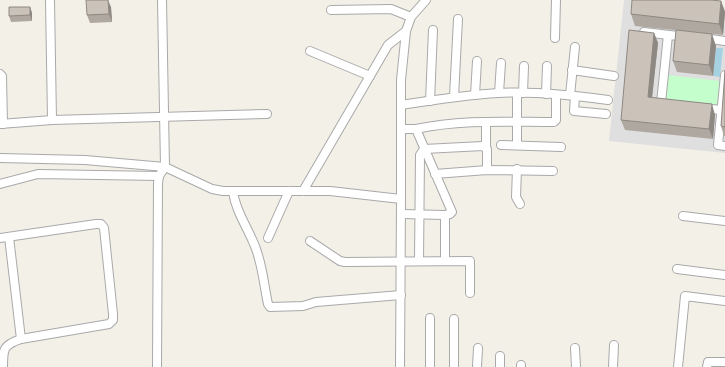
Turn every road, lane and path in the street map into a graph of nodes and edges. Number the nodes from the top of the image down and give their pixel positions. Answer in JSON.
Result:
{"nodes":[{"id":1,"x":50,"y":0,"type":"edge"},
{"id":2,"x":162,"y":0,"type":"edge"},
{"id":3,"x":426,"y":0,"type":"edge"},
{"id":4,"x":556,"y":0,"type":"edge"},
{"id":5,"x":331,"y":10,"type":"dead end"},
{"id":6,"x":411,"y":17,"type":"junction"},
{"id":7,"x":458,"y":19,"type":"dead end"},
{"id":8,"x":433,"y":30,"type":"dead end"},
{"id":9,"x":406,"y":31,"type":"junction"},
{"id":10,"x":639,"y":32,"type":"edge"},
{"id":11,"x":668,"y":35,"type":"junction"},
{"id":12,"x":555,"y":38,"type":"dead end"},
{"id":13,"x":725,"y":40,"type":"edge"},
{"id":14,"x":575,"y":47,"type":"dead end"},
{"id":15,"x":310,"y":51,"type":"dead end"},
{"id":16,"x":477,"y":61,"type":"dead end"},
{"id":17,"x":501,"y":63,"type":"dead end"},
{"id":18,"x":524,"y":66,"type":"dead end"},
{"id":19,"x":547,"y":66,"type":"dead end"},
{"id":20,"x":572,"y":70,"type":"junction"},
{"id":21,"x":0,"y":74,"type":"edge"},
{"id":22,"x":725,"y":75,"type":"edge"},
{"id":23,"x":370,"y":76,"type":"junction"},
{"id":24,"x":614,"y":76,"type":"dead end"},
{"id":25,"x":500,"y":93,"type":"junction"},
{"id":26,"x":520,"y":93,"type":"junction"},
{"id":27,"x":546,"y":94,"type":"junction"},
{"id":28,"x":475,"y":95,"type":"junction"},
{"id":29,"x":556,"y":95,"type":"junction"},
{"id":30,"x":572,"y":95,"type":"junction"},
{"id":31,"x":454,"y":97,"type":"junction"},
{"id":32,"x":608,"y":100,"type":"dead end"},
{"id":33,"x":430,"y":101,"type":"junction"},
{"id":34,"x":401,"y":105,"type":"junction"},
{"id":35,"x":676,"y":105,"type":"edge"},
{"id":36,"x":691,"y":106,"type":"edge"},
{"id":37,"x":721,"y":110,"type":"junction"},
{"id":38,"x":267,"y":114,"type":"dead end"},
{"id":39,"x":606,"y":114,"type":"dead end"},
{"id":40,"x":165,"y":117,"type":"junction"},
{"id":41,"x":52,"y":120,"type":"junction"},
{"id":42,"x":486,"y":122,"type":"junction"},
{"id":43,"x":517,"y":122,"type":"junction"},
{"id":44,"x":2,"y":124,"type":"edge"},
{"id":45,"x":401,"y":129,"type":"junction"},
{"id":46,"x":416,"y":129,"type":"junction"},
{"id":47,"x":501,"y":145,"type":"dead end"},
{"id":48,"x":517,"y":145,"type":"junction"},
{"id":49,"x":725,"y":146,"type":"edge"},
{"id":50,"x":486,"y":147,"type":"junction"},
{"id":51,"x":561,"y":147,"type":"dead end"},
{"id":52,"x":424,"y":149,"type":"junction"},
{"id":53,"x":0,"y":158,"type":"edge"},
{"id":54,"x":165,"y":166,"type":"junction"},
{"id":55,"x":517,"y":169,"type":"junction"},
{"id":56,"x":487,"y":170,"type":"junction"},
{"id":57,"x":553,"y":171,"type":"dead end"},
{"id":58,"x":435,"y":174,"type":"junction"},
{"id":59,"x":159,"y":176,"type":"junction"},
{"id":60,"x":0,"y":184,"type":"edge"},
{"id":61,"x":289,"y":191,"type":"junction"},
{"id":62,"x":303,"y":191,"type":"junction"},
{"id":63,"x":234,"y":192,"type":"junction"},
{"id":64,"x":401,"y":199,"type":"junction"},
{"id":65,"x":520,"y":204,"type":"dead end"},
{"id":66,"x":402,"y":214,"type":"junction"},
{"id":67,"x":419,"y":214,"type":"junction"},
{"id":68,"x":445,"y":215,"type":"junction"},
{"id":69,"x":683,"y":216,"type":"dead end"},
{"id":70,"x":725,"y":221,"type":"edge"},
{"id":71,"x":4,"y":238,"type":"edge"},
{"id":72,"x":268,"y":238,"type":"dead end"},
{"id":73,"x":310,"y":241,"type":"dead end"},
{"id":74,"x":401,"y":260,"type":"junction"},
{"id":75,"x":419,"y":260,"type":"junction"},
{"id":76,"x":445,"y":261,"type":"junction"},
{"id":77,"x":677,"y":269,"type":"dead end"},
{"id":78,"x":725,"y":275,"type":"edge"},
{"id":79,"x":470,"y":293,"type":"dead end"},
{"id":80,"x":401,"y":295,"type":"junction"},
{"id":81,"x":725,"y":301,"type":"edge"},
{"id":82,"x":430,"y":318,"type":"dead end"},
{"id":83,"x":454,"y":319,"type":"dead end"},
{"id":84,"x":21,"y":339,"type":"junction"},
{"id":85,"x":614,"y":345,"type":"dead end"},
{"id":86,"x":478,"y":348,"type":"dead end"},
{"id":87,"x":575,"y":348,"type":"dead end"},
{"id":88,"x":500,"y":356,"type":"dead end"},
{"id":89,"x":725,"y":362,"type":"edge"},
{"id":90,"x":3,"y":367,"type":"edge"},
{"id":91,"x":157,"y":367,"type":"edge"},
{"id":92,"x":400,"y":367,"type":"edge"},
{"id":93,"x":430,"y":367,"type":"edge"},
{"id":94,"x":454,"y":367,"type":"edge"},
{"id":95,"x":477,"y":367,"type":"edge"},
{"id":96,"x":500,"y":367,"type":"edge"},
{"id":97,"x":576,"y":367,"type":"edge"},
{"id":98,"x":613,"y":367,"type":"edge"},
{"id":99,"x":678,"y":367,"type":"edge"},
{"id":100,"x":707,"y":367,"type":"edge"}],
"edges":[{"from":1,"to":41,"type":"street"},
{"from":2,"to":40,"type":"street"},
{"from":3,"to":6,"type":"street"},
{"from":4,"to":12,"type":"street"},
{"from":5,"to":6,"type":"street"},
{"from":6,"to":9,"type":"street"},
{"from":7,"to":31,"type":"street"},
{"from":8,"to":33,"type":"street"},
{"from":9,"to":23,"type":"street"},
{"from":9,"to":34,"type":"street"},
{"from":10,"to":11,"type":"street"},
{"from":11,"to":13,"type":"street"},
{"from":11,"to":35,"type":"street"},
{"from":14,"to":20,"type":"street"},
{"from":15,"to":23,"type":"street"},
{"from":16,"to":28,"type":"street"},
{"from":17,"to":25,"type":"street"},
{"from":18,"to":26,"type":"street"},
{"from":19,"to":27,"type":"street"},
{"from":20,"to":24,"type":"street"},
{"from":20,"to":30,"type":"street"},
{"from":21,"to":44,"type":"street"},
{"from":22,"to":37,"type":"street"},
{"from":23,"to":62,"type":"street"},
{"from":25,"to":26,"type":"street"},
{"from":25,"to":28,"type":"street"},
{"from":26,"to":27,"type":"street"},
{"from":26,"to":43,"type":"street"},
{"from":27,"to":29,"type":"street"},
{"from":28,"to":31,"type":"street"},
{"from":29,"to":30,"type":"street"},
{"from":29,"to":43,"type":"street"},
{"from":30,"to":32,"type":"street"},
{"from":30,"to":39,"type":"street"},
{"from":31,"to":33,"type":"street"},
{"from":33,"to":34,"type":"street"},
{"from":34,"to":45,"type":"street"},
{"from":36,"to":37,"type":"street"},
{"from":37,"to":49,"type":"street"},
{"from":38,"to":40,"type":"street"},
{"from":40,"to":41,"type":"street"},
{"from":40,"to":54,"type":"street"},
{"from":41,"to":44,"type":"street"},
{"from":42,"to":43,"type":"street"},
{"from":42,"to":46,"type":"street"},
{"from":42,"to":50,"type":"street"},
{"from":43,"to":48,"type":"street"},
{"from":45,"to":46,"type":"street"},
{"from":45,"to":64,"type":"street"},
{"from":46,"to":52,"type":"street"},
{"from":47,"to":48,"type":"street"},
{"from":48,"to":51,"type":"street"},
{"from":50,"to":52,"type":"street"},
{"from":50,"to":56,"type":"street"},
{"from":52,"to":58,"type":"street"},
{"from":52,"to":67,"type":"street"},
{"from":53,"to":54,"type":"street"},
{"from":54,"to":59,"type":"street"},
{"from":54,"to":63,"type":"street"},
{"from":55,"to":56,"type":"street"},
{"from":55,"to":57,"type":"street"},
{"from":55,"to":65,"type":"street"},
{"from":56,"to":58,"type":"street"},
{"from":58,"to":68,"type":"street"},
{"from":59,"to":60,"type":"street"},
{"from":59,"to":91,"type":"street"},
{"from":61,"to":62,"type":"street"},
{"from":61,"to":63,"type":"street"},
{"from":61,"to":72,"type":"street"},
{"from":62,"to":64,"type":"street"},
{"from":63,"to":80,"type":"street"},
{"from":64,"to":66,"type":"street"},
{"from":66,"to":67,"type":"street"},
{"from":66,"to":74,"type":"street"},
{"from":67,"to":68,"type":"street"},
{"from":67,"to":75,"type":"street"},
{"from":68,"to":76,"type":"street"},
{"from":69,"to":70,"type":"street"},
{"from":71,"to":84,"type":"street"},
{"from":71,"to":84,"type":"street"},
{"from":73,"to":74,"type":"street"},
{"from":74,"to":75,"type":"street"},
{"from":74,"to":80,"type":"street"},
{"from":75,"to":76,"type":"street"},
{"from":76,"to":79,"type":"street"},
{"from":77,"to":78,"type":"street"},
{"from":80,"to":92,"type":"street"},
{"from":81,"to":99,"type":"street"},
{"from":82,"to":93,"type":"street"},
{"from":83,"to":94,"type":"street"},
{"from":84,"to":90,"type":"street"},
{"from":85,"to":98,"type":"street"},
{"from":86,"to":95,"type":"street"},
{"from":87,"to":97,"type":"street"},
{"from":88,"to":96,"type":"street"},
{"from":89,"to":100,"type":"street"}]}
